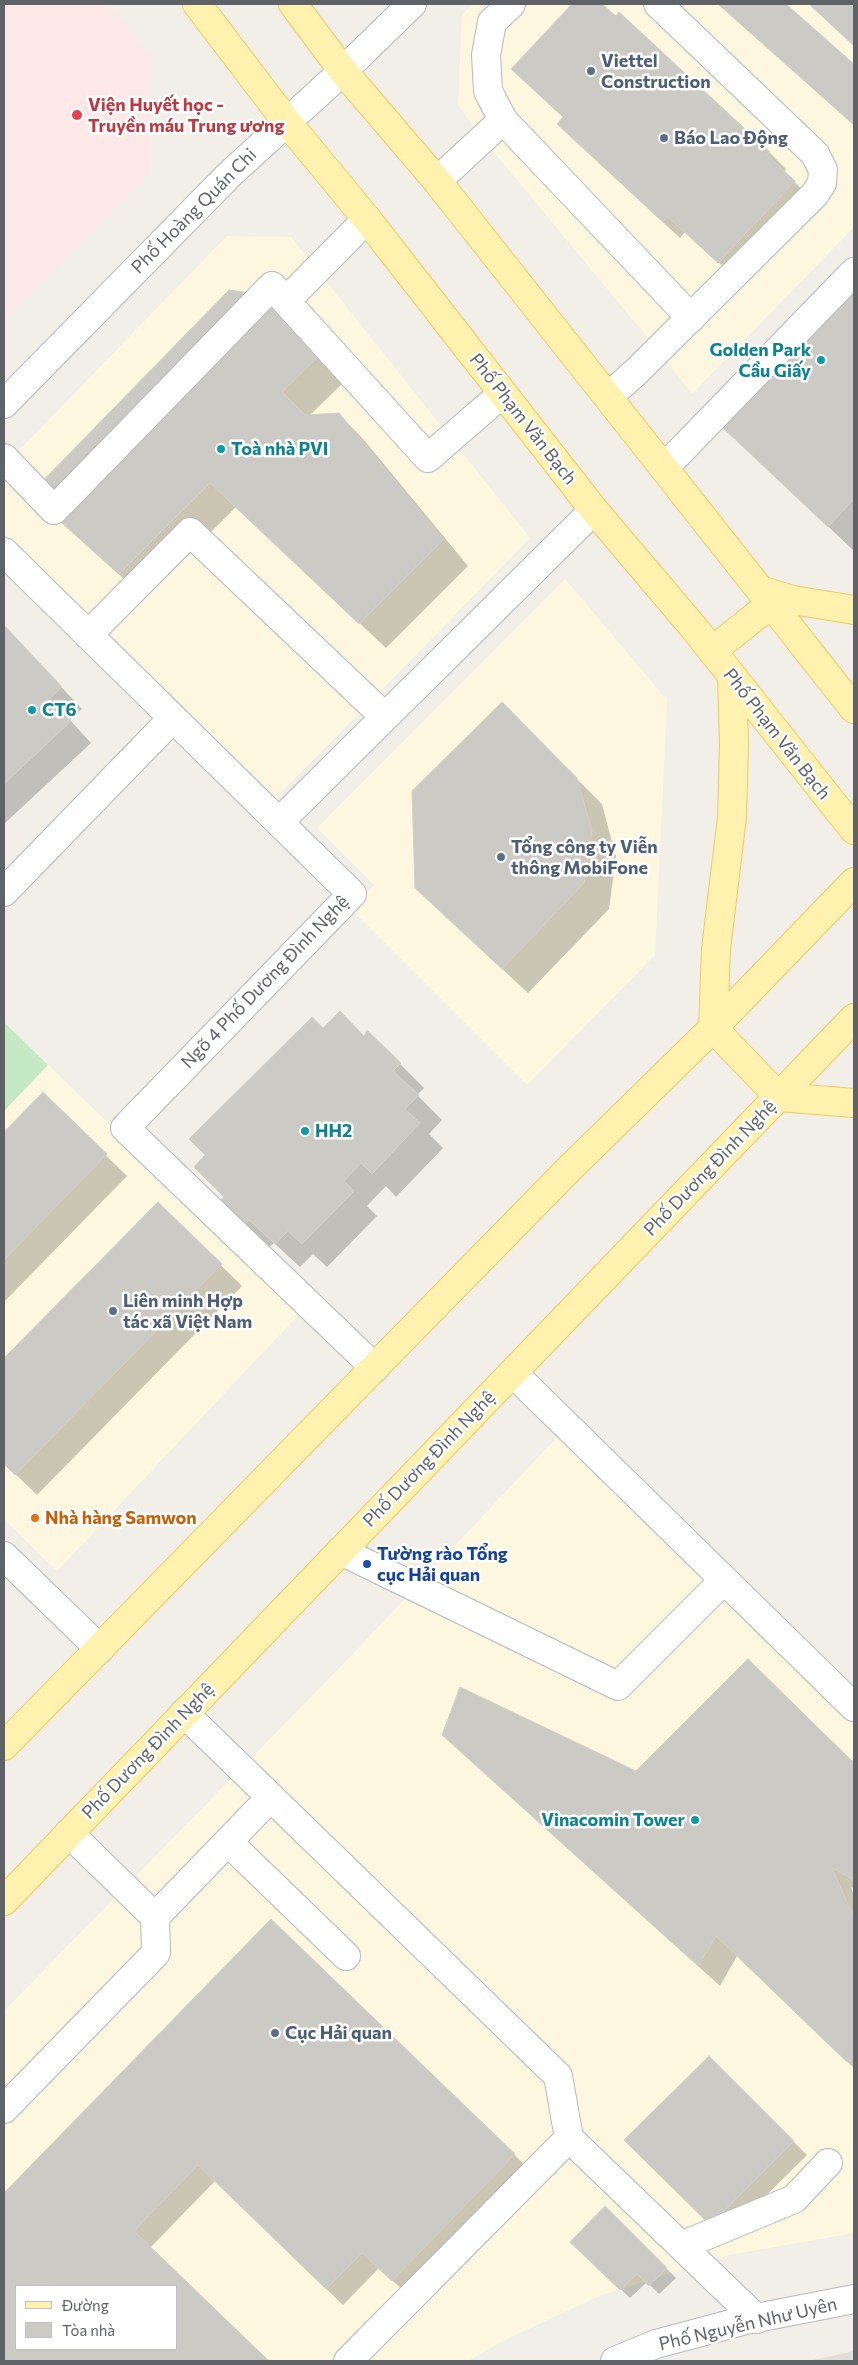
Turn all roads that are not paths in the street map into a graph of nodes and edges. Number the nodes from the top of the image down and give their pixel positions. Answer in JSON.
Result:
{"nodes":[{"id":1,"x":197,"y":4,"type":"edge"},
{"id":2,"x":293,"y":4,"type":"edge"},
{"id":3,"x":412,"y":4,"type":"edge"},
{"id":4,"x":510,"y":4,"type":"edge"},
{"id":5,"x":658,"y":4,"type":"edge"},
{"id":6,"x":343,"y":71,"type":"junction"},
{"id":7,"x":503,"y":120,"type":"junction"},
{"id":8,"x":286,"y":121,"type":"junction"},
{"id":9,"x":437,"y":181,"type":"junction"},
{"id":10,"x":367,"y":219,"type":"junction"},
{"id":11,"x":854,"y":272,"type":"edge"},
{"id":12,"x":286,"y":301,"type":"junction"},
{"id":13,"x":691,"y":318,"type":"junction"},
{"id":14,"x":503,"y":393,"type":"junction"},
{"id":15,"x":608,"y":397,"type":"junction"},
{"id":16,"x":4,"y":404,"type":"edge"},
{"id":17,"x":4,"y":458,"type":"edge"},
{"id":18,"x":664,"y":468,"type":"junction"},
{"id":19,"x":594,"y":510,"type":"junction"},
{"id":20,"x":4,"y":552,"type":"edge"},
{"id":21,"x":766,"y":597,"type":"junction"},
{"id":22,"x":854,"y":610,"type":"edge"},
{"id":23,"x":88,"y":635,"type":"junction"},
{"id":24,"x":712,"y":651,"type":"junction"},
{"id":25,"x":732,"y":677,"type":"junction"},
{"id":26,"x":854,"y":709,"type":"edge"},
{"id":27,"x":385,"y":717,"type":"junction"},
{"id":28,"x":173,"y":718,"type":"junction"},
{"id":29,"x":279,"y":822,"type":"junction"},
{"id":30,"x":854,"y":830,"type":"edge"},
{"id":31,"x":854,"y":882,"type":"edge"},
{"id":32,"x":4,"y":892,"type":"edge"},
{"id":33,"x":854,"y":1018,"type":"edge"},
{"id":34,"x":713,"y":1028,"type":"junction"},
{"id":35,"x":779,"y":1097,"type":"junction"},
{"id":36,"x":854,"y":1103,"type":"edge"},
{"id":37,"x":375,"y":1368,"type":"junction"},
{"id":38,"x":513,"y":1373,"type":"junction"},
{"id":39,"x":341,"y":1551,"type":"junction"},
{"id":40,"x":4,"y":1556,"type":"edge"},
{"id":41,"x":724,"y":1580,"type":"junction"},
{"id":42,"x":100,"y":1649,"type":"junction"},
{"id":43,"x":854,"y":1707,"type":"edge"},
{"id":44,"x":184,"y":1713,"type":"junction"},
{"id":45,"x":4,"y":1746,"type":"edge"},
{"id":46,"x":271,"y":1797,"type":"junction"},
{"id":47,"x":68,"y":1832,"type":"junction"},
{"id":48,"x":228,"y":1842,"type":"junction"},
{"id":49,"x":4,"y":1900,"type":"edge"},
{"id":50,"x":155,"y":1916,"type":"junction"},
{"id":51,"x":346,"y":1956,"type":"dead end"},
{"id":52,"x":4,"y":2109,"type":"edge"},
{"id":53,"x":569,"y":2138,"type":"junction"},
{"id":54,"x":828,"y":2163,"type":"dead end"},
{"id":55,"x":681,"y":2246,"type":"junction"},
{"id":56,"x":854,"y":2299,"type":"edge"},
{"id":57,"x":757,"y":2319,"type":"junction"},
{"id":58,"x":348,"y":2361,"type":"edge"},
{"id":59,"x":615,"y":2361,"type":"edge"}],
"edges":[{"from":1,"to":8,"type":"main road","name":"Phố Phạm Văn Bạch"},
{"from":2,"to":6,"type":"main road"},
{"from":3,"to":6,"type":"street","name":"Phố Hoàng Quán Chi"},
{"from":4,"to":7,"type":"street"},
{"from":5,"to":13,"type":"street"},
{"from":6,"to":8,"type":"street","name":"Phố Hoàng Quán Chi"},
{"from":6,"to":9,"type":"main road"},
{"from":7,"to":9,"type":"street"},
{"from":7,"to":13,"type":"street"},
{"from":8,"to":10,"type":"main road","name":"Phố Phạm Văn Bạch"},
{"from":8,"to":16,"type":"street","name":"Phố Hoàng Quán Chi"},
{"from":9,"to":15,"type":"main road"},
{"from":10,"to":12,"type":"street"},
{"from":10,"to":14,"type":"main road","name":"Phố Phạm Văn Bạch"},
{"from":11,"to":18,"type":"street"},
{"from":12,"to":14,"type":"street"},
{"from":12,"to":17,"type":"street"},
{"from":13,"to":15,"type":"street"},
{"from":14,"to":19,"type":"main road","name":"Phố Phạm Văn Bạch"},
{"from":15,"to":18,"type":"main road"},
{"from":18,"to":21,"type":"main road"},
{"from":19,"to":24,"type":"main road","name":"Phố Phạm Văn Bạch"},
{"from":19,"to":27,"type":"street"},
{"from":20,"to":23,"type":"street","name":"Ngõ 4 Phố Dương Đình Nghệ"},
{"from":21,"to":22,"type":"main road"},
{"from":21,"to":24,"type":"main road"},
{"from":21,"to":26,"type":"main road"},
{"from":23,"to":27,"type":"street"},
{"from":23,"to":28,"type":"street","name":"Ngõ 4 Phố Dương Đình Nghệ"},
{"from":24,"to":25,"type":"main road","name":"Phố Phạm Văn Bạch"},
{"from":25,"to":30,"type":"main road","name":"Phố Phạm Văn Bạch"},
{"from":25,"to":34,"type":"main road"},
{"from":27,"to":29,"type":"street"},
{"from":28,"to":29,"type":"street","name":"Ngõ 4 Phố Dương Đình Nghệ"},
{"from":28,"to":32,"type":"street"},
{"from":29,"to":37,"type":"street","name":"Ngõ 4 Phố Dương Đình Nghệ"},
{"from":31,"to":34,"type":"main road"},
{"from":33,"to":35,"type":"main road","name":"Phố Dương Đình Nghệ"},
{"from":34,"to":35,"type":"main road"},
{"from":34,"to":37,"type":"main road"},
{"from":35,"to":36,"type":"main road"},
{"from":35,"to":38,"type":"main road","name":"Phố Dương Đình Nghệ"},
{"from":37,"to":42,"type":"main road"},
{"from":38,"to":39,"type":"main road","name":"Phố Dương Đình Nghệ"},
{"from":38,"to":41,"type":"street"},
{"from":39,"to":41,"type":"street"},
{"from":39,"to":44,"type":"main road","name":"Phố Dương Đình Nghệ"},
{"from":40,"to":42,"type":"street"},
{"from":41,"to":43,"type":"street"},
{"from":42,"to":45,"type":"main road"},
{"from":44,"to":46,"type":"street"},
{"from":44,"to":47,"type":"main road","name":"Phố Dương Đình Nghệ"},
{"from":46,"to":48,"type":"street"},
{"from":46,"to":53,"type":"street"},
{"from":47,"to":49,"type":"main road","name":"Phố Dương Đình Nghệ"},
{"from":47,"to":50,"type":"street"},
{"from":48,"to":50,"type":"street"},
{"from":48,"to":51,"type":"street"},
{"from":50,"to":52,"type":"street"},
{"from":53,"to":55,"type":"street"},
{"from":53,"to":58,"type":"street"},
{"from":54,"to":55,"type":"street"},
{"from":55,"to":57,"type":"street"},
{"from":56,"to":57,"type":"street","name":"Phố Nguyễn Như Uyên"},
{"from":57,"to":59,"type":"street","name":"Phố Nguyễn Như Uyên"}]}
